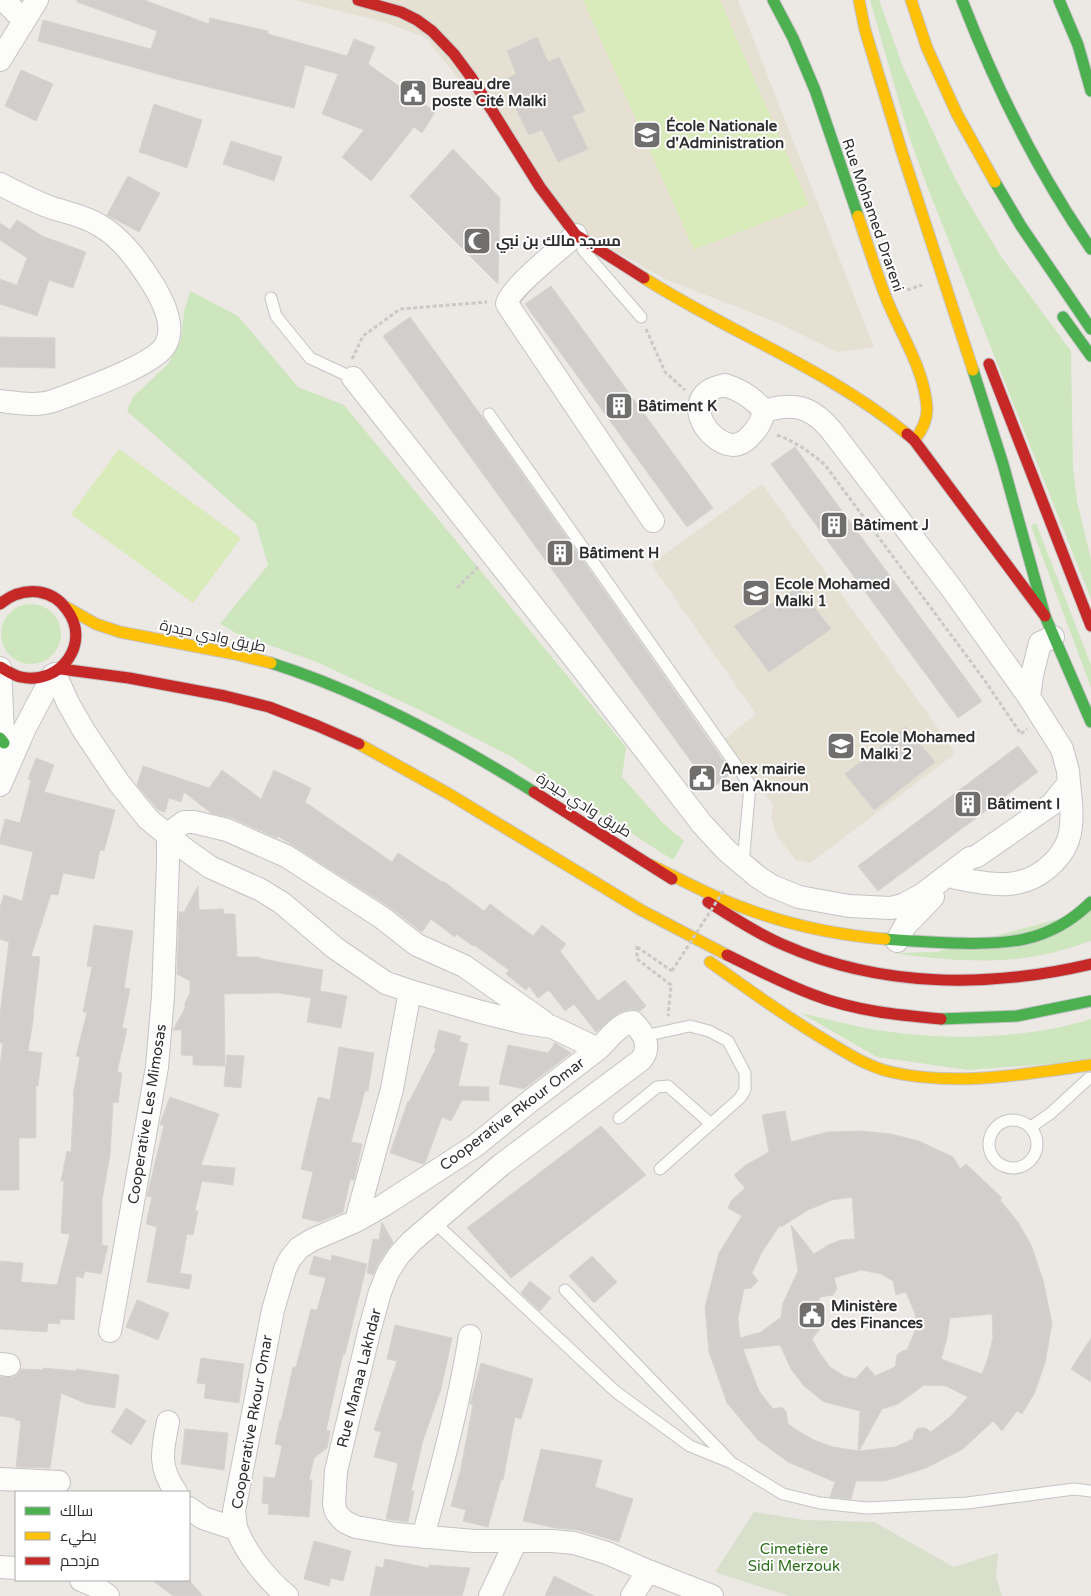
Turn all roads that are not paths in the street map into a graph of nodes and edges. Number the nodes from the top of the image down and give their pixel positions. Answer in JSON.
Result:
{"nodes":[{"id":1,"x":4,"y":0,"type":"edge"},
{"id":2,"x":37,"y":0,"type":"edge"},
{"id":3,"x":358,"y":0,"type":"edge"},
{"id":4,"x":774,"y":0,"type":"edge"},
{"id":5,"x":859,"y":0,"type":"edge"},
{"id":6,"x":912,"y":0,"type":"edge"},
{"id":7,"x":962,"y":0,"type":"edge"},
{"id":8,"x":1059,"y":0,"type":"edge"},
{"id":9,"x":24,"y":20,"type":"junction"},
{"id":10,"x":927,"y":48,"type":"junction"},
{"id":11,"x":0,"y":60,"type":"edge"},
{"id":12,"x":1091,"y":91,"type":"edge"},
{"id":13,"x":902,"y":152,"type":"junction"},
{"id":14,"x":976,"y":172,"type":"dead end"},
{"id":15,"x":0,"y":184,"type":"edge"},
{"id":16,"x":574,"y":236,"type":"junction"},
{"id":17,"x":1091,"y":249,"type":"edge"},
{"id":18,"x":271,"y":298,"type":"dead end"},
{"id":19,"x":962,"y":298,"type":"dead end"},
{"id":20,"x":1055,"y":306,"type":"dead end"},
{"id":21,"x":641,"y":317,"type":"road end"},
{"id":22,"x":1091,"y":329,"type":"edge"},
{"id":23,"x":983,"y":350,"type":"dead end"},
{"id":24,"x":1091,"y":356,"type":"edge"},
{"id":25,"x":353,"y":378,"type":"joint"},
{"id":26,"x":0,"y":401,"type":"edge"},
{"id":27,"x":489,"y":414,"type":"dead end"},
{"id":28,"x":761,"y":420,"type":"junction"},
{"id":29,"x":914,"y":440,"type":"junction"},
{"id":30,"x":653,"y":521,"type":"dead end"},
{"id":31,"x":0,"y":604,"type":"edge"},
{"id":32,"x":66,"y":607,"type":"junction"},
{"id":33,"x":1045,"y":616,"type":"junction"},
{"id":34,"x":1091,"y":626,"type":"edge"},
{"id":35,"x":1053,"y":637,"type":"junction"},
{"id":36,"x":0,"y":668,"type":"edge"},
{"id":37,"x":56,"y":673,"type":"junction"},
{"id":38,"x":1029,"y":697,"type":"junction"},
{"id":39,"x":1091,"y":722,"type":"edge"},
{"id":40,"x":2,"y":740,"type":"edge"},
{"id":41,"x":3,"y":778,"type":"edge"},
{"id":42,"x":1069,"y":783,"type":"junction"},
{"id":43,"x":168,"y":834,"type":"junction"},
{"id":44,"x":977,"y":856,"type":"junction"},
{"id":45,"x":742,"y":864,"type":"junction"},
{"id":46,"x":651,"y":865,"type":"junction"},
{"id":47,"x":956,"y":878,"type":"junction"},
{"id":48,"x":1091,"y":902,"type":"edge"},
{"id":49,"x":642,"y":910,"type":"junction"},
{"id":50,"x":897,"y":941,"type":"junction"},
{"id":51,"x":1091,"y":964,"type":"edge"},
{"id":52,"x":410,"y":991,"type":"junction"},
{"id":53,"x":1091,"y":1001,"type":"edge"},
{"id":54,"x":552,"y":1027,"type":"junction"},
{"id":55,"x":644,"y":1036,"type":"junction"},
{"id":56,"x":598,"y":1049,"type":"junction"},
{"id":57,"x":1086,"y":1065,"type":"edge"},
{"id":58,"x":1090,"y":1078,"type":"edge"},
{"id":59,"x":619,"y":1118,"type":"dead end"},
{"id":60,"x":711,"y":1124,"type":"junction"},
{"id":61,"x":1031,"y":1127,"type":"junction"},
{"id":62,"x":660,"y":1169,"type":"dead end"},
{"id":63,"x":356,"y":1221,"type":"junction"},
{"id":64,"x":434,"y":1222,"type":"junction"},
{"id":65,"x":564,"y":1290,"type":"dead end"},
{"id":66,"x":110,"y":1331,"type":"dead end"},
{"id":67,"x":470,"y":1336,"type":"dead end"},
{"id":68,"x":168,"y":1422,"type":"dead end"},
{"id":69,"x":732,"y":1464,"type":"junction"},
{"id":70,"x":0,"y":1479,"type":"edge"},
{"id":71,"x":60,"y":1482,"type":"dead end"},
{"id":72,"x":175,"y":1491,"type":"edge"},
{"id":73,"x":1091,"y":1492,"type":"edge"},
{"id":74,"x":190,"y":1509,"type":"edge"},
{"id":75,"x":236,"y":1529,"type":"junction"},
{"id":76,"x":423,"y":1537,"type":"junction"},
{"id":77,"x":516,"y":1541,"type":"junction"},
{"id":78,"x":0,"y":1567,"type":"edge"},
{"id":79,"x":15,"y":1568,"type":"edge"},
{"id":80,"x":648,"y":1571,"type":"junction"},
{"id":81,"x":84,"y":1581,"type":"edge"},
{"id":82,"x":108,"y":1596,"type":"edge"},
{"id":83,"x":287,"y":1596,"type":"edge"},
{"id":84,"x":490,"y":1596,"type":"edge"},
{"id":85,"x":632,"y":1596,"type":"edge"},
{"id":86,"x":712,"y":1596,"type":"edge"}],
"edges":[{"from":1,"to":9,"type":"street"},
{"from":2,"to":9,"type":"street"},
{"from":3,"to":16,"type":"main road"},
{"from":4,"to":29,"type":"main road","name":"Rue Mohamed Drareni"},
{"from":5,"to":13,"type":"main road"},
{"from":6,"to":10,"type":"main road"},
{"from":7,"to":17,"type":"main road"},
{"from":8,"to":12,"type":"main road"},
{"from":9,"to":11,"type":"street"},
{"from":10,"to":14,"type":"main road"},
{"from":10,"to":22,"type":"main road"},
{"from":13,"to":19,"type":"main road"},
{"from":13,"to":33,"type":"main road"},
{"from":15,"to":26,"type":"street"},
{"from":16,"to":21,"type":"lane"},
{"from":16,"to":29,"type":"main road"},
{"from":16,"to":30,"type":"street"},
{"from":18,"to":25,"type":"lane"},
{"from":20,"to":24,"type":"main road"},
{"from":23,"to":34,"type":"main road"},
{"from":25,"to":45,"type":"street"},
{"from":27,"to":45,"type":"lane"},
{"from":28,"to":28,"type":"street"},
{"from":28,"to":38,"type":"street"},
{"from":29,"to":33,"type":"main road"},
{"from":31,"to":32,"type":"main road","name":"طريق وادي حيدرة"},
{"from":32,"to":37,"type":"main road"},
{"from":32,"to":46,"type":"main road","name":"طريق وادي حيدرة"},
{"from":33,"to":35,"type":"main road"},
{"from":35,"to":38,"type":"street"},
{"from":35,"to":39,"type":"main road"},
{"from":36,"to":37,"type":"main road"},
{"from":36,"to":40,"type":"street"},
{"from":37,"to":41,"type":"street"},
{"from":37,"to":43,"type":"street","name":"Cooperative Rkour Omar"},
{"from":37,"to":49,"type":"main road"},
{"from":38,"to":42,"type":"street"},
{"from":40,"to":41,"type":"street"},
{"from":42,"to":44,"type":"street"},
{"from":42,"to":47,"type":"street"},
{"from":43,"to":52,"type":"street","name":"Cooperative Rkour Omar"},
{"from":43,"to":54,"type":"street"},
{"from":43,"to":66,"type":"street","name":"Cooperative Les Mimosas"},
{"from":44,"to":45,"type":"street"},
{"from":44,"to":47,"type":"street"},
{"from":46,"to":50,"type":"main road"},
{"from":46,"to":51,"type":"main road","name":"طريق وادي حيدرة"},
{"from":47,"to":50,"type":"street"},
{"from":48,"to":50,"type":"main road"},
{"from":49,"to":53,"type":"main road"},
{"from":49,"to":57,"type":"main road"},
{"from":52,"to":54,"type":"street","name":"Cooperative Rkour Omar"},
{"from":52,"to":63,"type":"street"},
{"from":54,"to":56,"type":"street","name":"Cooperative Rkour Omar"},
{"from":55,"to":56,"type":"street"},
{"from":55,"to":60,"type":"lane"},
{"from":55,"to":64,"type":"street","name":"Rue Manaa Lakhdar"},
{"from":56,"to":63,"type":"street","name":"Cooperative Rkour Omar"},
{"from":57,"to":58,"type":"lane"},
{"from":58,"to":61,"type":"lane"},
{"from":59,"to":60,"type":"lane"},
{"from":60,"to":62,"type":"lane"},
{"from":61,"to":61,"type":"lane"},
{"from":63,"to":75,"type":"street","name":"Cooperative Rkour Omar"},
{"from":64,"to":69,"type":"lane"},
{"from":64,"to":76,"type":"street","name":"Rue Manaa Lakhdar"},
{"from":65,"to":69,"type":"lane"},
{"from":67,"to":76,"type":"street"},
{"from":68,"to":72,"type":"street"},
{"from":69,"to":73,"type":"lane"},
{"from":70,"to":71,"type":"street"},
{"from":74,"to":75,"type":"street"},
{"from":75,"to":83,"type":"street","name":"Cooperative Rkour Omar"},
{"from":76,"to":77,"type":"street","name":"Rue Manaa Lakhdar"},
{"from":77,"to":80,"type":"street","name":"Rue Manaa Lakhdar"},
{"from":77,"to":84,"type":"street"},
{"from":78,"to":79,"type":"street"},
{"from":80,"to":85,"type":"street"},
{"from":80,"to":86,"type":"street","name":"Rue Manaa Lakhdar"},
{"from":81,"to":82,"type":"street"}]}
